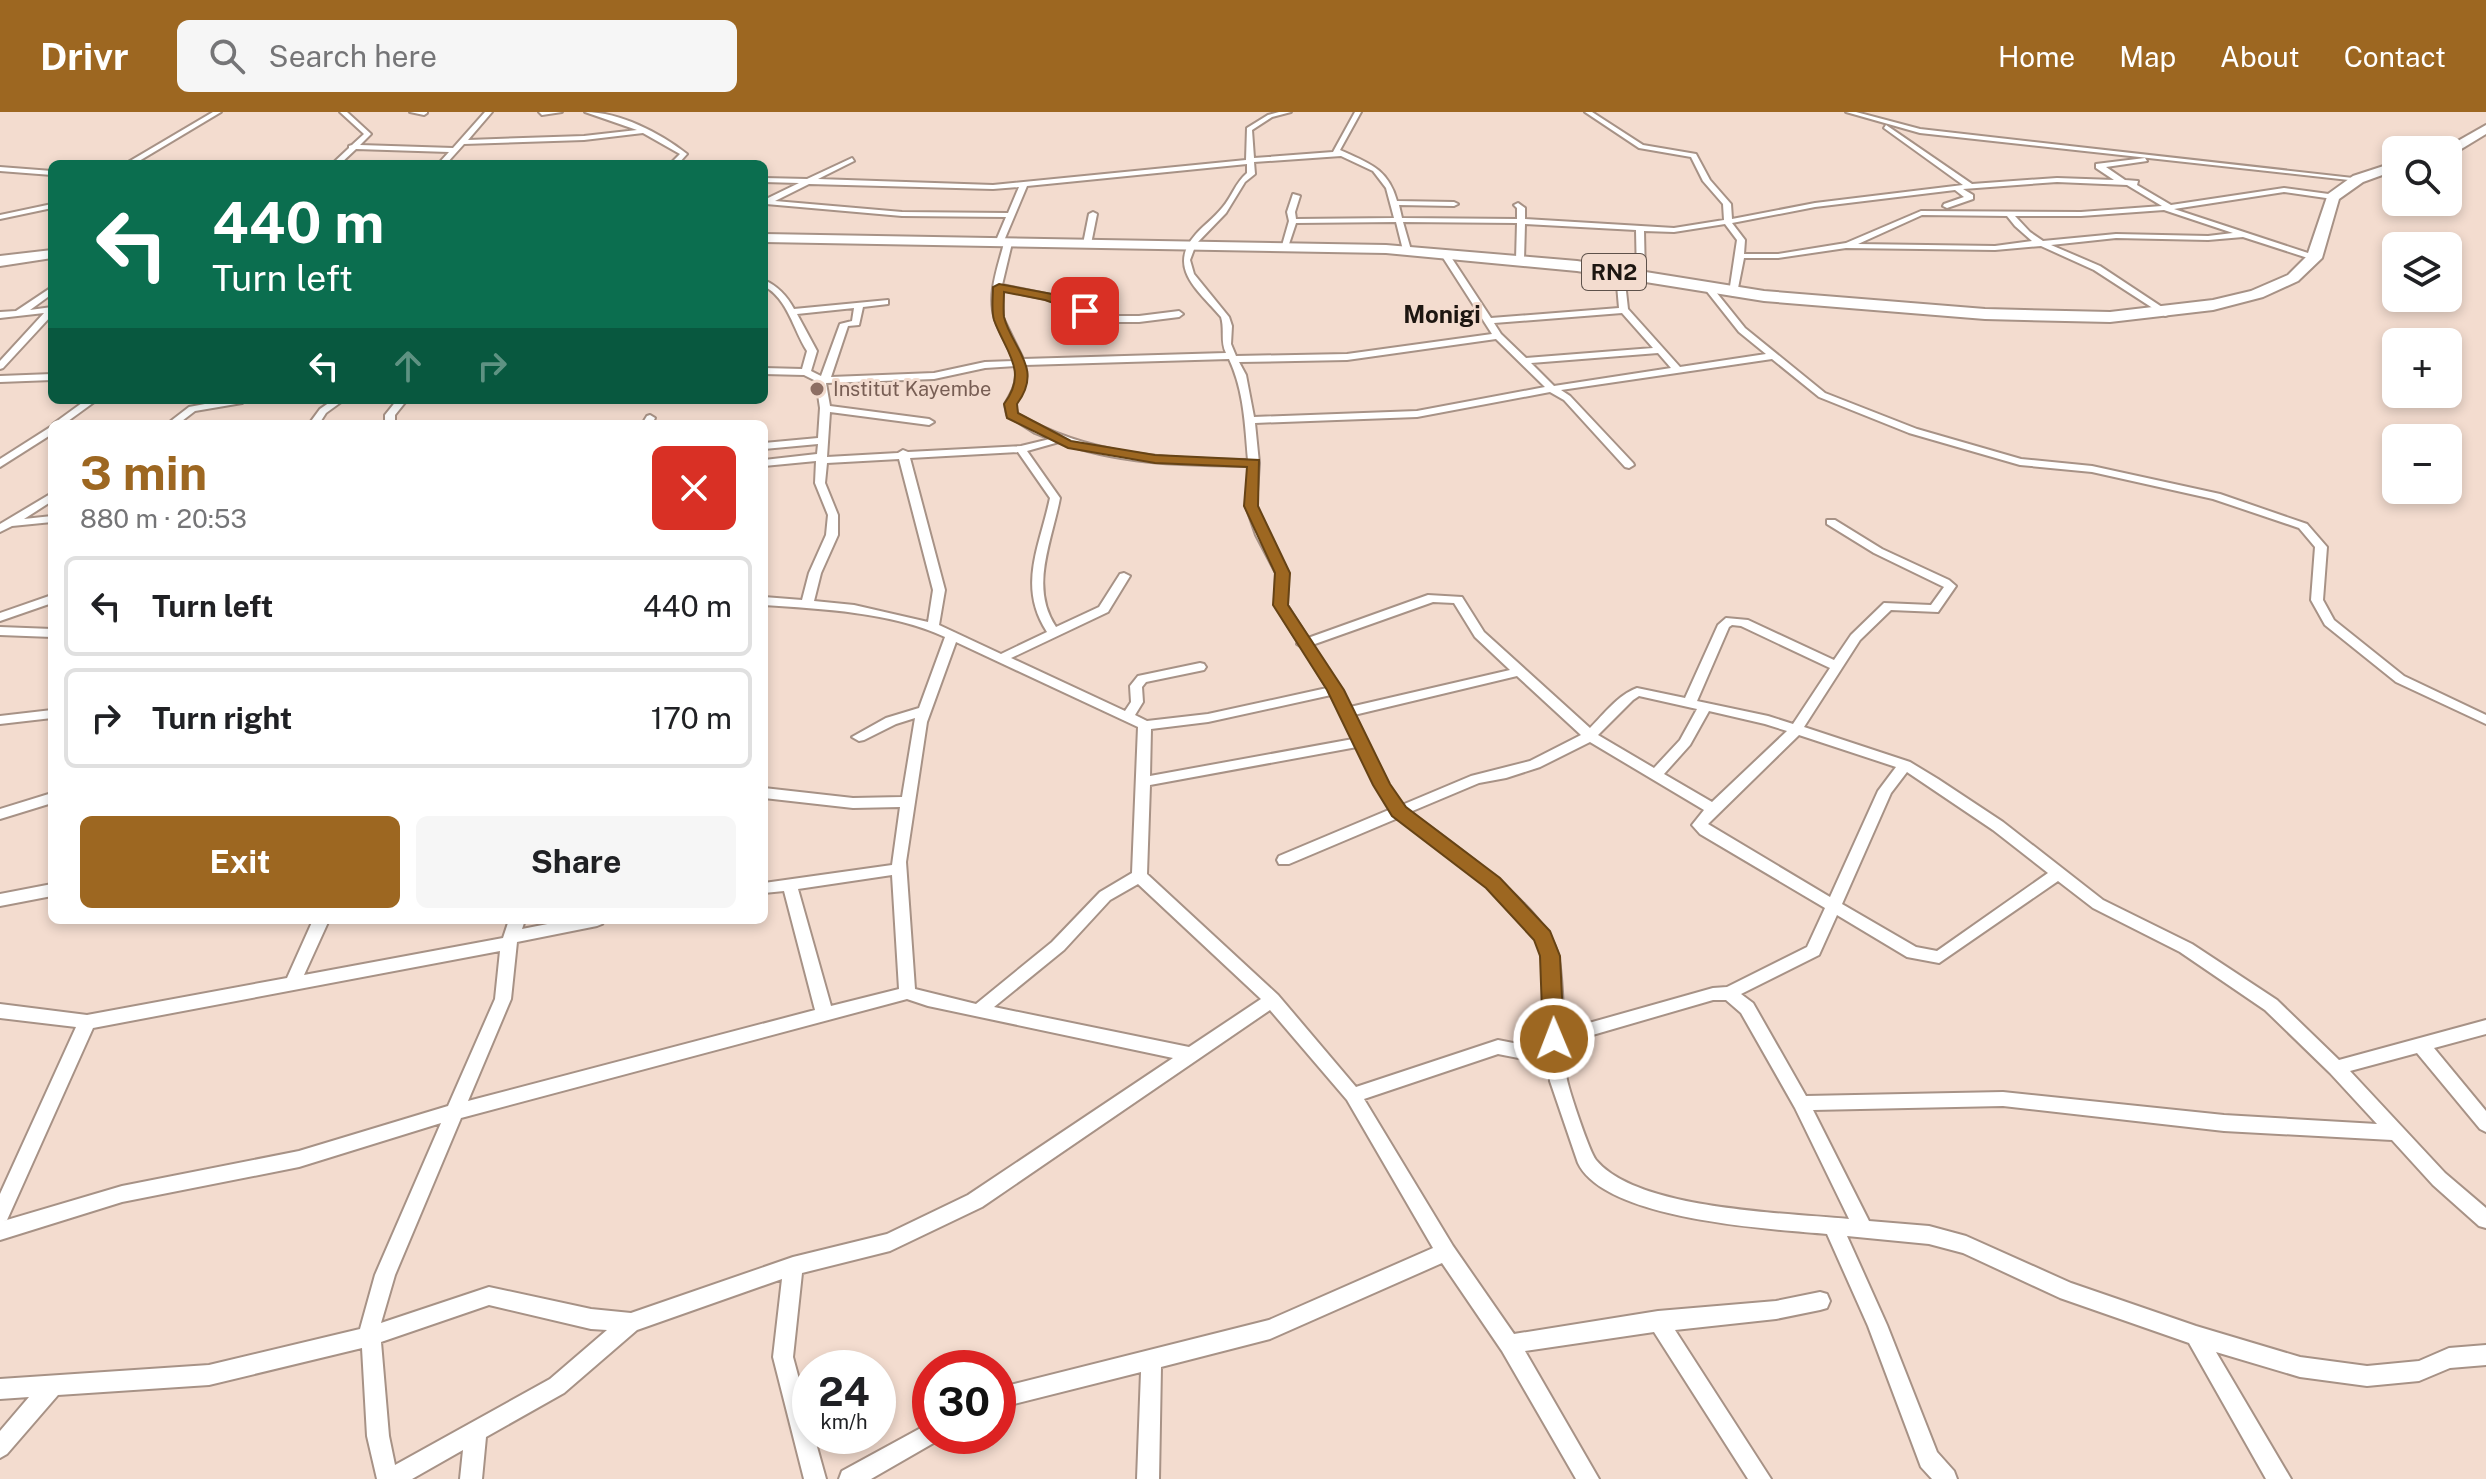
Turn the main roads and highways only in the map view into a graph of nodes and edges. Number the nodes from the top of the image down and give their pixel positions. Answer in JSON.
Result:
{"nodes":[{"id":1,"x":2486,"y":129,"type":"edge"},
{"id":2,"x":2462,"y":143,"type":"edge"},
{"id":3,"x":2382,"y":171,"type":"edge"},
{"id":4,"x":768,"y":238,"type":"edge"},
{"id":5,"x":48,"y":255,"type":"edge"},
{"id":6,"x":0,"y":261,"type":"edge"}],
"edges":[{"from":1,"to":2,"type":"highway"},
{"from":3,"to":4,"type":"highway","number":"RN2"},
{"from":5,"to":6,"type":"highway"}]}
